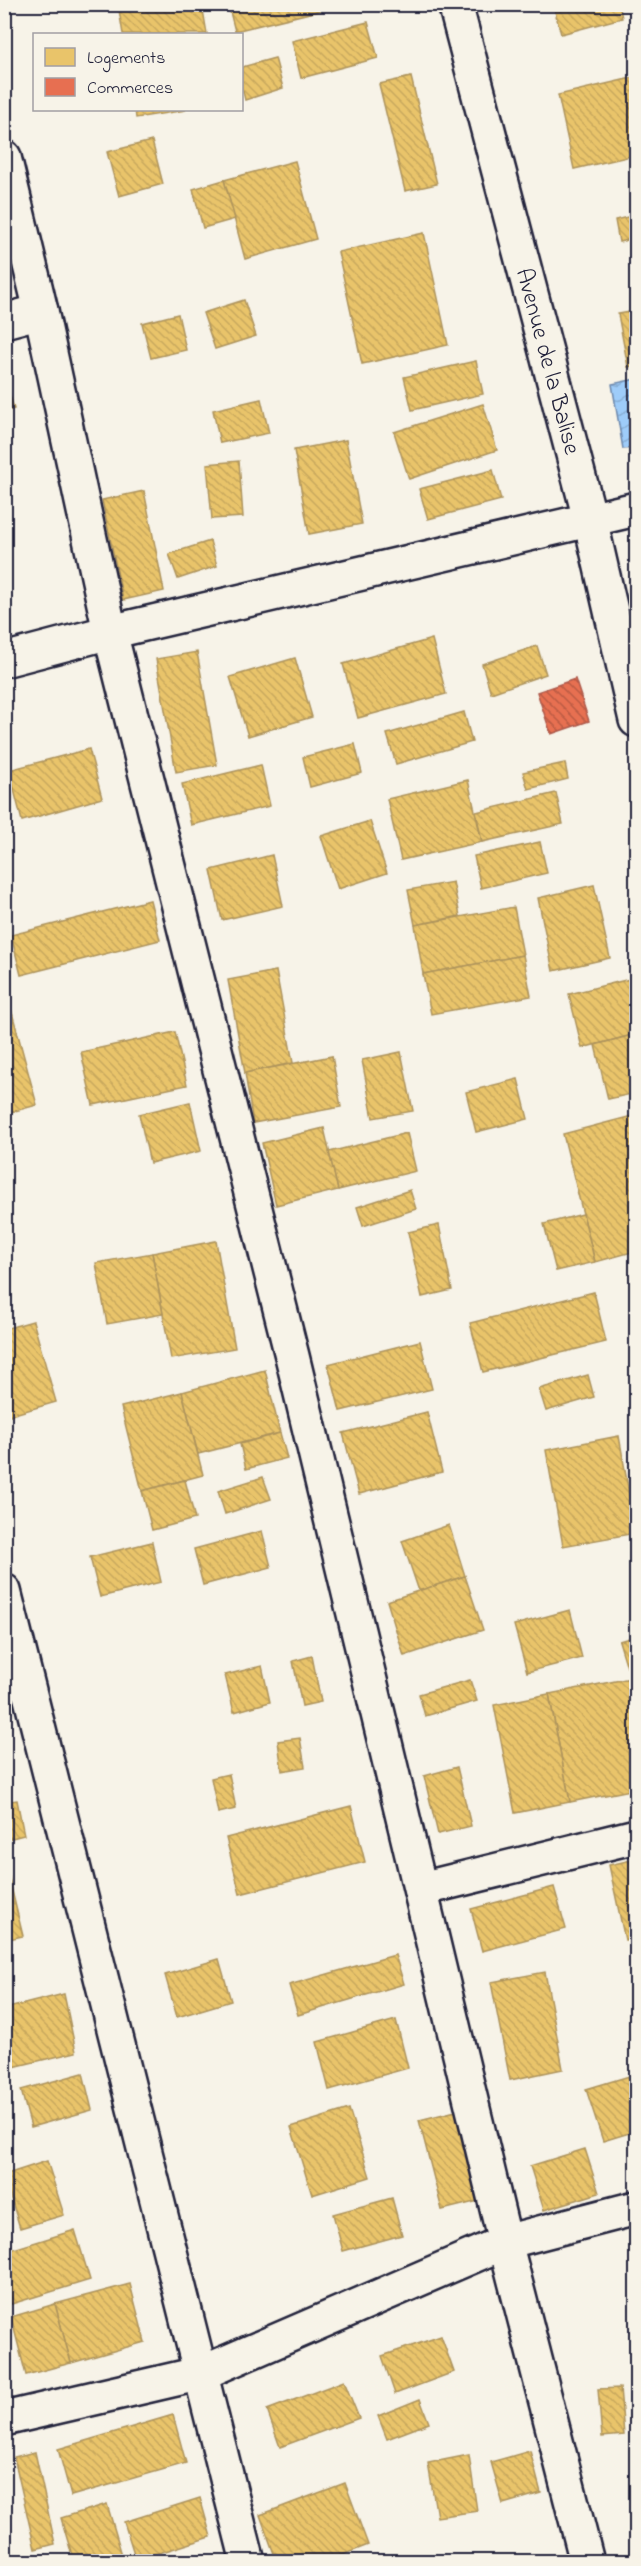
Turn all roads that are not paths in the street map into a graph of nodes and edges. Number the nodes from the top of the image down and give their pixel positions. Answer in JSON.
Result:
{"nodes":[{"id":1,"x":455,"y":4,"type":"edge"},
{"id":2,"x":4,"y":157,"type":"edge"},
{"id":3,"x":42,"y":311,"type":"junction"},
{"id":4,"x":4,"y":321,"type":"edge"},
{"id":5,"x":636,"y":509,"type":"edge"},
{"id":6,"x":590,"y":519,"type":"junction"},
{"id":7,"x":110,"y":632,"type":"junction"},
{"id":8,"x":4,"y":660,"type":"edge"},
{"id":9,"x":636,"y":720,"type":"edge"},
{"id":10,"x":4,"y":1591,"type":"edge"},
{"id":11,"x":636,"y":1836,"type":"edge"},
{"id":12,"x":421,"y":1889,"type":"junction"},
{"id":13,"x":636,"y":2208,"type":"edge"},
{"id":14,"x":505,"y":2242,"type":"junction"},
{"id":15,"x":202,"y":2373,"type":"junction"},
{"id":16,"x":4,"y":2419,"type":"edge"},
{"id":17,"x":248,"y":2562,"type":"edge"},
{"id":18,"x":586,"y":2562,"type":"edge"}],
"edges":[{"from":1,"to":6,"type":"street","name":"Avenue de la Balise"},
{"from":2,"to":3,"type":"street"},
{"from":3,"to":4,"type":"street"},
{"from":3,"to":7,"type":"street"},
{"from":5,"to":6,"type":"street"},
{"from":6,"to":7,"type":"street"},
{"from":6,"to":9,"type":"street","name":"Avenue de la Balise"},
{"from":7,"to":8,"type":"street"},
{"from":7,"to":12,"type":"street"},
{"from":10,"to":15,"type":"street"},
{"from":11,"to":12,"type":"street"},
{"from":12,"to":14,"type":"street"},
{"from":13,"to":14,"type":"street"},
{"from":14,"to":15,"type":"street"},
{"from":14,"to":18,"type":"street"},
{"from":15,"to":16,"type":"street"},
{"from":15,"to":17,"type":"street"}]}
